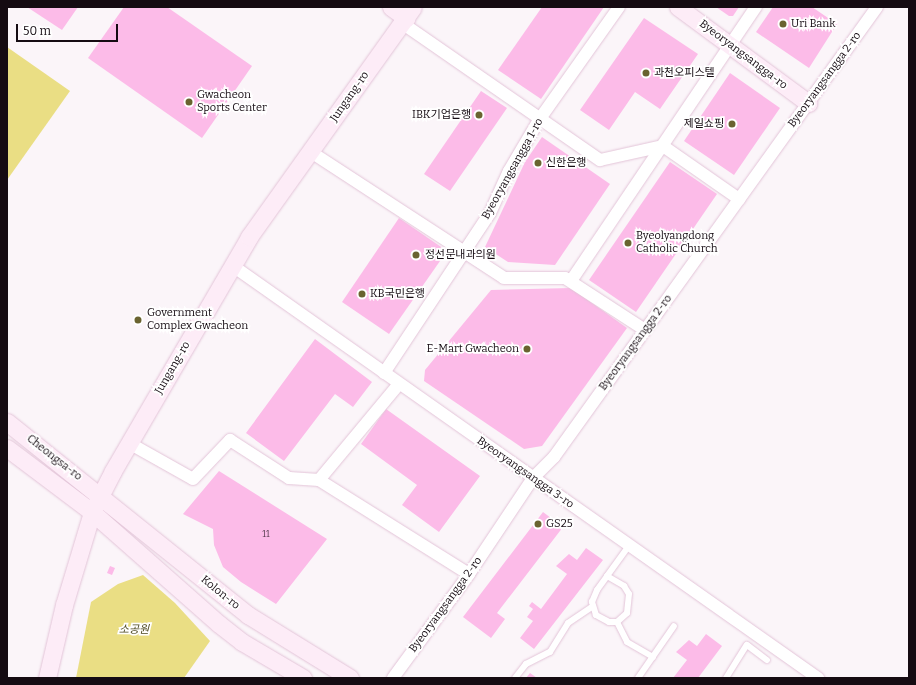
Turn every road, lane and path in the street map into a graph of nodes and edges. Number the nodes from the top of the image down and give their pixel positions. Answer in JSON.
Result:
{"nodes":[{"id":1,"x":391,"y":7,"type":"edge"},
{"id":2,"x":619,"y":7,"type":"edge"},
{"id":3,"x":678,"y":7,"type":"edge"},
{"id":4,"x":756,"y":7,"type":"edge"},
{"id":5,"x":872,"y":9,"type":"edge"},
{"id":6,"x":407,"y":16,"type":"edge"},
{"id":7,"x":730,"y":45,"type":"junction"},
{"id":8,"x":808,"y":103,"type":"junction"},
{"id":9,"x":539,"y":120,"type":"junction"},
{"id":10,"x":663,"y":146,"type":"junction"},
{"id":11,"x":311,"y":152,"type":"junction"},
{"id":12,"x":739,"y":199,"type":"junction"},
{"id":13,"x":462,"y":252,"type":"junction"},
{"id":14,"x":233,"y":266,"type":"junction"},
{"id":15,"x":571,"y":281,"type":"junction"},
{"id":16,"x":645,"y":330,"type":"junction"},
{"id":17,"x":384,"y":373,"type":"junction"},
{"id":18,"x":399,"y":384,"type":"junction"},
{"id":19,"x":7,"y":422,"type":"edge"},
{"id":20,"x":129,"y":443,"type":"junction"},
{"id":21,"x":7,"y":448,"type":"edge"},
{"id":22,"x":533,"y":478,"type":"junction"},
{"id":23,"x":319,"y":480,"type":"junction"},
{"id":24,"x":100,"y":494,"type":"junction"},
{"id":25,"x":92,"y":512,"type":"junction"},
{"id":26,"x":629,"y":546,"type":"junction"},
{"id":27,"x":469,"y":574,"type":"junction"},
{"id":28,"x":607,"y":576,"type":"junction"},
{"id":29,"x":594,"y":606,"type":"junction"},
{"id":30,"x":617,"y":622,"type":"junction"},
{"id":31,"x":674,"y":626,"type":"dead end"},
{"id":32,"x":652,"y":657,"type":"junction"},
{"id":33,"x":767,"y":660,"type":"dead end"},
{"id":34,"x":47,"y":678,"type":"edge"},
{"id":35,"x":303,"y":678,"type":"edge"},
{"id":36,"x":350,"y":678,"type":"edge"},
{"id":37,"x":393,"y":678,"type":"edge"},
{"id":38,"x":515,"y":678,"type":"edge"},
{"id":39,"x":638,"y":678,"type":"edge"},
{"id":40,"x":726,"y":678,"type":"edge"},
{"id":41,"x":818,"y":678,"type":"edge"}],
"edges":[{"from":1,"to":6,"type":"street"},
{"from":2,"to":9,"type":"street","name":"Byeoryangsangga 1-ro"},
{"from":3,"to":7,"type":"street","name":"Byeoryangsangga-ro"},
{"from":4,"to":7,"type":"street"},
{"from":5,"to":8,"type":"street","name":"Byeoryangsangga 2-ro"},
{"from":6,"to":9,"type":"street"},
{"from":6,"to":11,"type":"street","name":"Jungang-ro"},
{"from":7,"to":8,"type":"street","name":"Byeoryangsangga-ro"},
{"from":7,"to":10,"type":"street"},
{"from":8,"to":12,"type":"street","name":"Byeoryangsangga 2-ro"},
{"from":9,"to":10,"type":"street"},
{"from":9,"to":13,"type":"street","name":"Byeoryangsangga 1-ro"},
{"from":10,"to":12,"type":"street"},
{"from":10,"to":15,"type":"street"},
{"from":11,"to":13,"type":"street"},
{"from":11,"to":14,"type":"street","name":"Jungang-ro"},
{"from":12,"to":16,"type":"street","name":"Byeoryangsangga 2-ro"},
{"from":13,"to":15,"type":"street"},
{"from":13,"to":17,"type":"street","name":"Byeoryangsangga 1-ro"},
{"from":14,"to":17,"type":"street","name":"Byeoryangsangga 3-ro"},
{"from":14,"to":20,"type":"street","name":"Jungang-ro"},
{"from":15,"to":16,"type":"street"},
{"from":16,"to":22,"type":"street","name":"Byeoryangsangga 2-ro"},
{"from":17,"to":18,"type":"street","name":"Byeoryangsangga 3-ro"},
{"from":18,"to":22,"type":"street","name":"Byeoryangsangga 3-ro"},
{"from":18,"to":23,"type":"street"},
{"from":19,"to":24,"type":"street","name":"Cheongsa-ro"},
{"from":20,"to":23,"type":"street"},
{"from":20,"to":24,"type":"street","name":"Jungang-ro"},
{"from":21,"to":25,"type":"street","name":"Cheongsa-ro"},
{"from":22,"to":26,"type":"street","name":"Byeoryangsangga 3-ro"},
{"from":22,"to":27,"type":"street","name":"Byeoryangsangga 2-ro"},
{"from":23,"to":27,"type":"street"},
{"from":24,"to":25,"type":"street","name":"Jungang-ro"},
{"from":24,"to":36,"type":"street","name":"Kolon-ro"},
{"from":25,"to":34,"type":"street","name":"Jungang-ro"},
{"from":25,"to":35,"type":"street","name":"Cheongsa-ro"},
{"from":26,"to":28,"type":"lane"},
{"from":26,"to":41,"type":"street","name":"Byeoryangsangga 3-ro"},
{"from":27,"to":37,"type":"street","name":"Byeoryangsangga 2-ro"},
{"from":28,"to":29,"type":"lane"},
{"from":28,"to":30,"type":"lane"},
{"from":29,"to":30,"type":"lane"},
{"from":29,"to":38,"type":"lane"},
{"from":30,"to":32,"type":"lane"},
{"from":31,"to":32,"type":"lane"},
{"from":32,"to":39,"type":"lane"},
{"from":33,"to":40,"type":"lane"}]}
